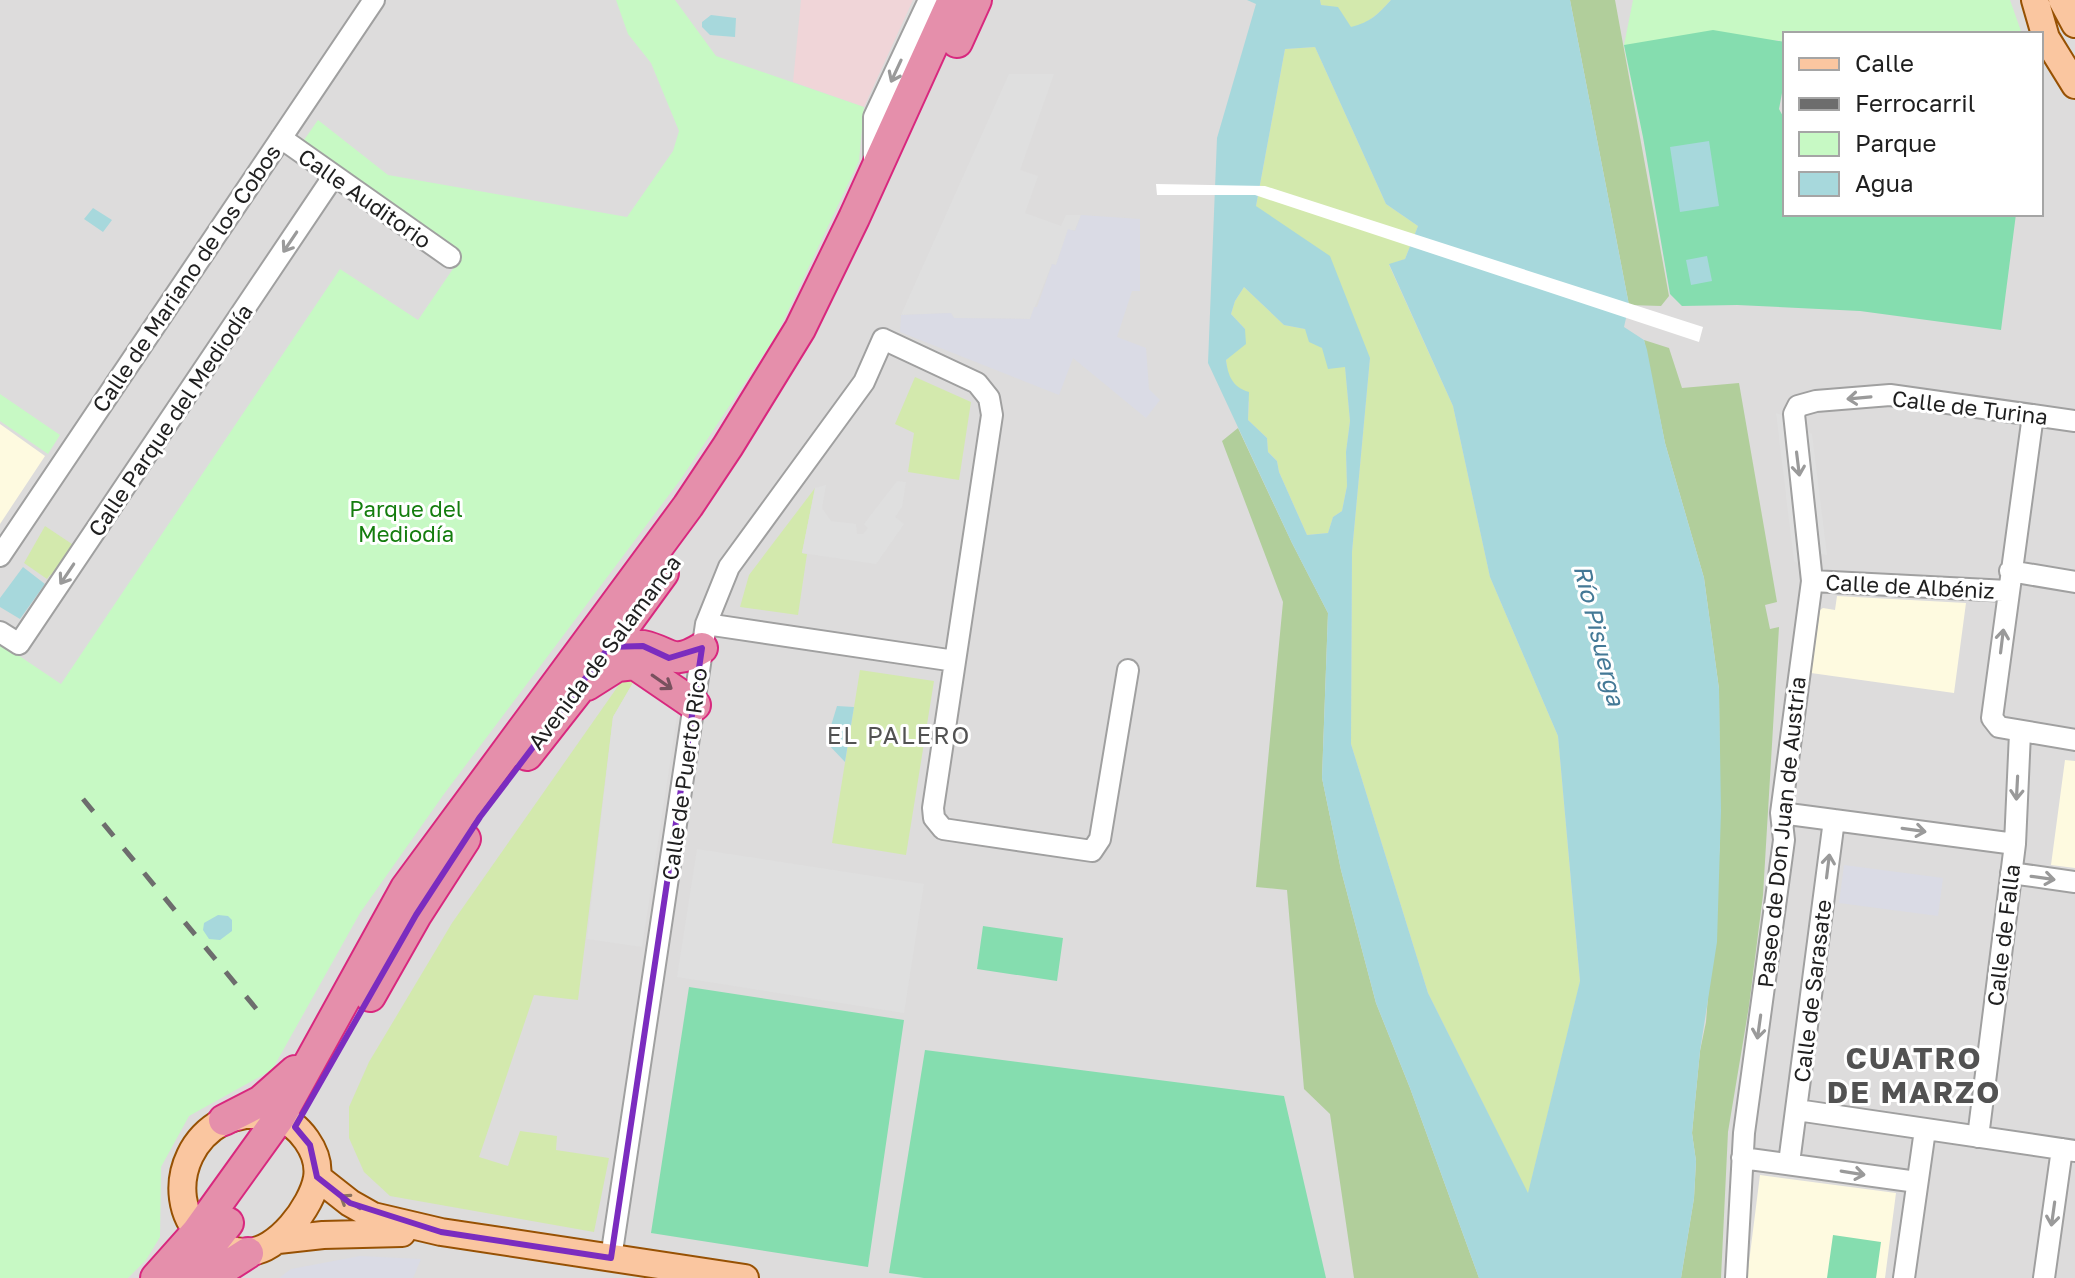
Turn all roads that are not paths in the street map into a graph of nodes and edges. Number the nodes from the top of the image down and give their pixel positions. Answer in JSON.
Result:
{"nodes":[{"id":1,"x":374,"y":0,"type":"edge"},
{"id":2,"x":929,"y":0,"type":"edge"},
{"id":3,"x":953,"y":0,"type":"edge"},
{"id":4,"x":976,"y":0,"type":"edge"},
{"id":5,"x":2035,"y":0,"type":"edge"},
{"id":6,"x":2062,"y":0,"type":"edge"},
{"id":7,"x":2075,"y":24,"type":"edge"},
{"id":8,"x":2075,"y":85,"type":"edge"},
{"id":9,"x":281,"y":138,"type":"junction"},
{"id":10,"x":876,"y":171,"type":"junction"},
{"id":11,"x":333,"y":177,"type":"junction"},
{"id":12,"x":450,"y":257,"type":"dead end"},
{"id":13,"x":1816,"y":401,"type":"joint"},
{"id":14,"x":2033,"y":415,"type":"junction"},
{"id":15,"x":2075,"y":421,"type":"edge"},
{"id":16,"x":0,"y":556,"type":"edge"},
{"id":17,"x":1812,"y":581,"type":"junction"},
{"id":18,"x":2009,"y":581,"type":"junction"},
{"id":19,"x":2075,"y":582,"type":"edge"},
{"id":20,"x":634,"y":614,"type":"junction"},
{"id":21,"x":0,"y":632,"type":"edge"},
{"id":22,"x":704,"y":636,"type":"junction"},
{"id":23,"x":643,"y":646,"type":"junction"},
{"id":24,"x":609,"y":647,"type":"junction"},
{"id":25,"x":579,"y":652,"type":"junction"},
{"id":26,"x":955,"y":661,"type":"junction"},
{"id":27,"x":1128,"y":670,"type":"dead end"},
{"id":28,"x":578,"y":690,"type":"junction"},
{"id":29,"x":695,"y":705,"type":"junction"},
{"id":30,"x":2020,"y":733,"type":"junction"},
{"id":31,"x":2075,"y":740,"type":"edge"},
{"id":32,"x":1781,"y":813,"type":"junction"},
{"id":33,"x":1834,"y":820,"type":"junction"},
{"id":34,"x":2015,"y":844,"type":"junction"},
{"id":35,"x":2011,"y":873,"type":"junction"},
{"id":36,"x":2075,"y":882,"type":"edge"},
{"id":37,"x":314,"y":1053,"type":"junction"},
{"id":38,"x":1797,"y":1110,"type":"junction"},
{"id":39,"x":224,"y":1120,"type":"junction"},
{"id":40,"x":287,"y":1122,"type":"junction"},
{"id":41,"x":1925,"y":1130,"type":"junction"},
{"id":42,"x":1978,"y":1137,"type":"junction"},
{"id":43,"x":2069,"y":1150,"type":"edge"},
{"id":44,"x":1742,"y":1158,"type":"junction"},
{"id":45,"x":1789,"y":1163,"type":"junction"},
{"id":46,"x":317,"y":1177,"type":"junction"},
{"id":47,"x":1917,"y":1182,"type":"junction"},
{"id":48,"x":441,"y":1232,"type":"junction"},
{"id":49,"x":204,"y":1239,"type":"junction"},
{"id":50,"x":278,"y":1240,"type":"junction"},
{"id":51,"x":248,"y":1253,"type":"junction"},
{"id":52,"x":611,"y":1258,"type":"junction"},
{"id":53,"x":156,"y":1278,"type":"edge"},
{"id":54,"x":185,"y":1278,"type":"edge"},
{"id":55,"x":209,"y":1278,"type":"edge"},
{"id":56,"x":745,"y":1278,"type":"edge"},
{"id":57,"x":1736,"y":1278,"type":"edge"},
{"id":58,"x":1904,"y":1278,"type":"edge"},
{"id":59,"x":2044,"y":1278,"type":"edge"}],
"edges":[{"from":1,"to":9,"type":"street","name":"Calle de Mariano de los Cobos"},
{"from":2,"to":10,"type":"street","name":"Avenida de Salamanca","one_way":true},
{"from":3,"to":10,"type":"highway","name":"Avenida de Salamanca"},
{"from":4,"to":20,"type":"highway","name":"Avenida de Salamanca"},
{"from":5,"to":8,"type":"main road"},
{"from":6,"to":7,"type":"main road"},
{"from":9,"to":11,"type":"street","name":"Calle Auditorio"},
{"from":9,"to":16,"type":"street","name":"Calle de Mariano de los Cobos"},
{"from":10,"to":25,"type":"highway","name":"Avenida de Salamanca"},
{"from":11,"to":12,"type":"street","name":"Calle Auditorio"},
{"from":11,"to":21,"type":"street","name":"Calle Parque del Mediodía","one_way":true},
{"from":14,"to":13,"type":"street","name":"Calle de Turina","one_way":true},
{"from":13,"to":17,"type":"street","name":"Paseo de Don Juan de Austria","one_way":true},
{"from":14,"to":15,"type":"street","name":"Calle de Turina"},
{"from":14,"to":18,"type":"street"},
{"from":17,"to":18,"type":"street","name":"Calle de Albéniz"},
{"from":17,"to":32,"type":"street","name":"Paseo de Don Juan de Austria"},
{"from":18,"to":19,"type":"street","name":"Calle de Albéniz"},
{"from":30,"to":18,"type":"street","one_way":true},
{"from":20,"to":23,"type":"highway"},
{"from":20,"to":24,"type":"highway","name":"Avenida de Salamanca"},
{"from":22,"to":23,"type":"highway"},
{"from":22,"to":26,"type":"street"},
{"from":22,"to":26,"type":"street","name":"Calle de Puerto Rico"},
{"from":22,"to":29,"type":"street","name":"Calle de Puerto Rico"},
{"from":23,"to":24,"type":"highway"},
{"from":24,"to":25,"type":"highway"},
{"from":24,"to":28,"type":"highway","name":"Avenida de Salamanca"},
{"from":25,"to":37,"type":"highway","name":"Avenida de Salamanca"},
{"from":26,"to":27,"type":"street"},
{"from":28,"to":29,"type":"highway","one_way":true},
{"from":28,"to":40,"type":"highway","name":"Avenida de Salamanca"},
{"from":29,"to":52,"type":"street","name":"Calle de Puerto Rico"},
{"from":30,"to":31,"type":"street"},
{"from":30,"to":34,"type":"street","name":"Calle de Falla","one_way":true},
{"from":32,"to":33,"type":"street"},
{"from":32,"to":44,"type":"street","name":"Paseo de Don Juan de Austria","one_way":true},
{"from":33,"to":34,"type":"street","one_way":true},
{"from":38,"to":33,"type":"street","name":"Calle de Sarasate","one_way":true},
{"from":34,"to":35,"type":"street","name":"Calle de Falla"},
{"from":35,"to":36,"type":"street","one_way":true},
{"from":35,"to":42,"type":"street","name":"Calle de Falla"},
{"from":37,"to":39,"type":"highway"},
{"from":37,"to":40,"type":"highway","name":"Avenida de Salamanca"},
{"from":38,"to":41,"type":"street"},
{"from":38,"to":45,"type":"street","name":"Calle de Sarasate"},
{"from":39,"to":40,"type":"main road"},
{"from":39,"to":49,"type":"main road"},
{"from":40,"to":46,"type":"main road"},
{"from":40,"to":49,"type":"highway","name":"Avenida de Salamanca"},
{"from":41,"to":42,"type":"street"},
{"from":41,"to":47,"type":"street"},
{"from":42,"to":43,"type":"street"},
{"from":43,"to":59,"type":"street","one_way":true},
{"from":44,"to":45,"type":"street"},
{"from":44,"to":57,"type":"street","name":"Paseo de Don Juan de Austria"},
{"from":45,"to":47,"type":"street","one_way":true},
{"from":48,"to":46,"type":"main road","one_way":true},
{"from":46,"to":50,"type":"main road"},
{"from":47,"to":58,"type":"street"},
{"from":48,"to":50,"type":"main road"},
{"from":48,"to":52,"type":"main road"},
{"from":49,"to":51,"type":"main road"},
{"from":49,"to":53,"type":"highway","name":"Avenida de Salamanca"},
{"from":49,"to":54,"type":"highway","name":"Avenida de Salamanca"},
{"from":50,"to":51,"type":"main road"},
{"from":51,"to":55,"type":"highway"},
{"from":52,"to":56,"type":"main road"}]}
